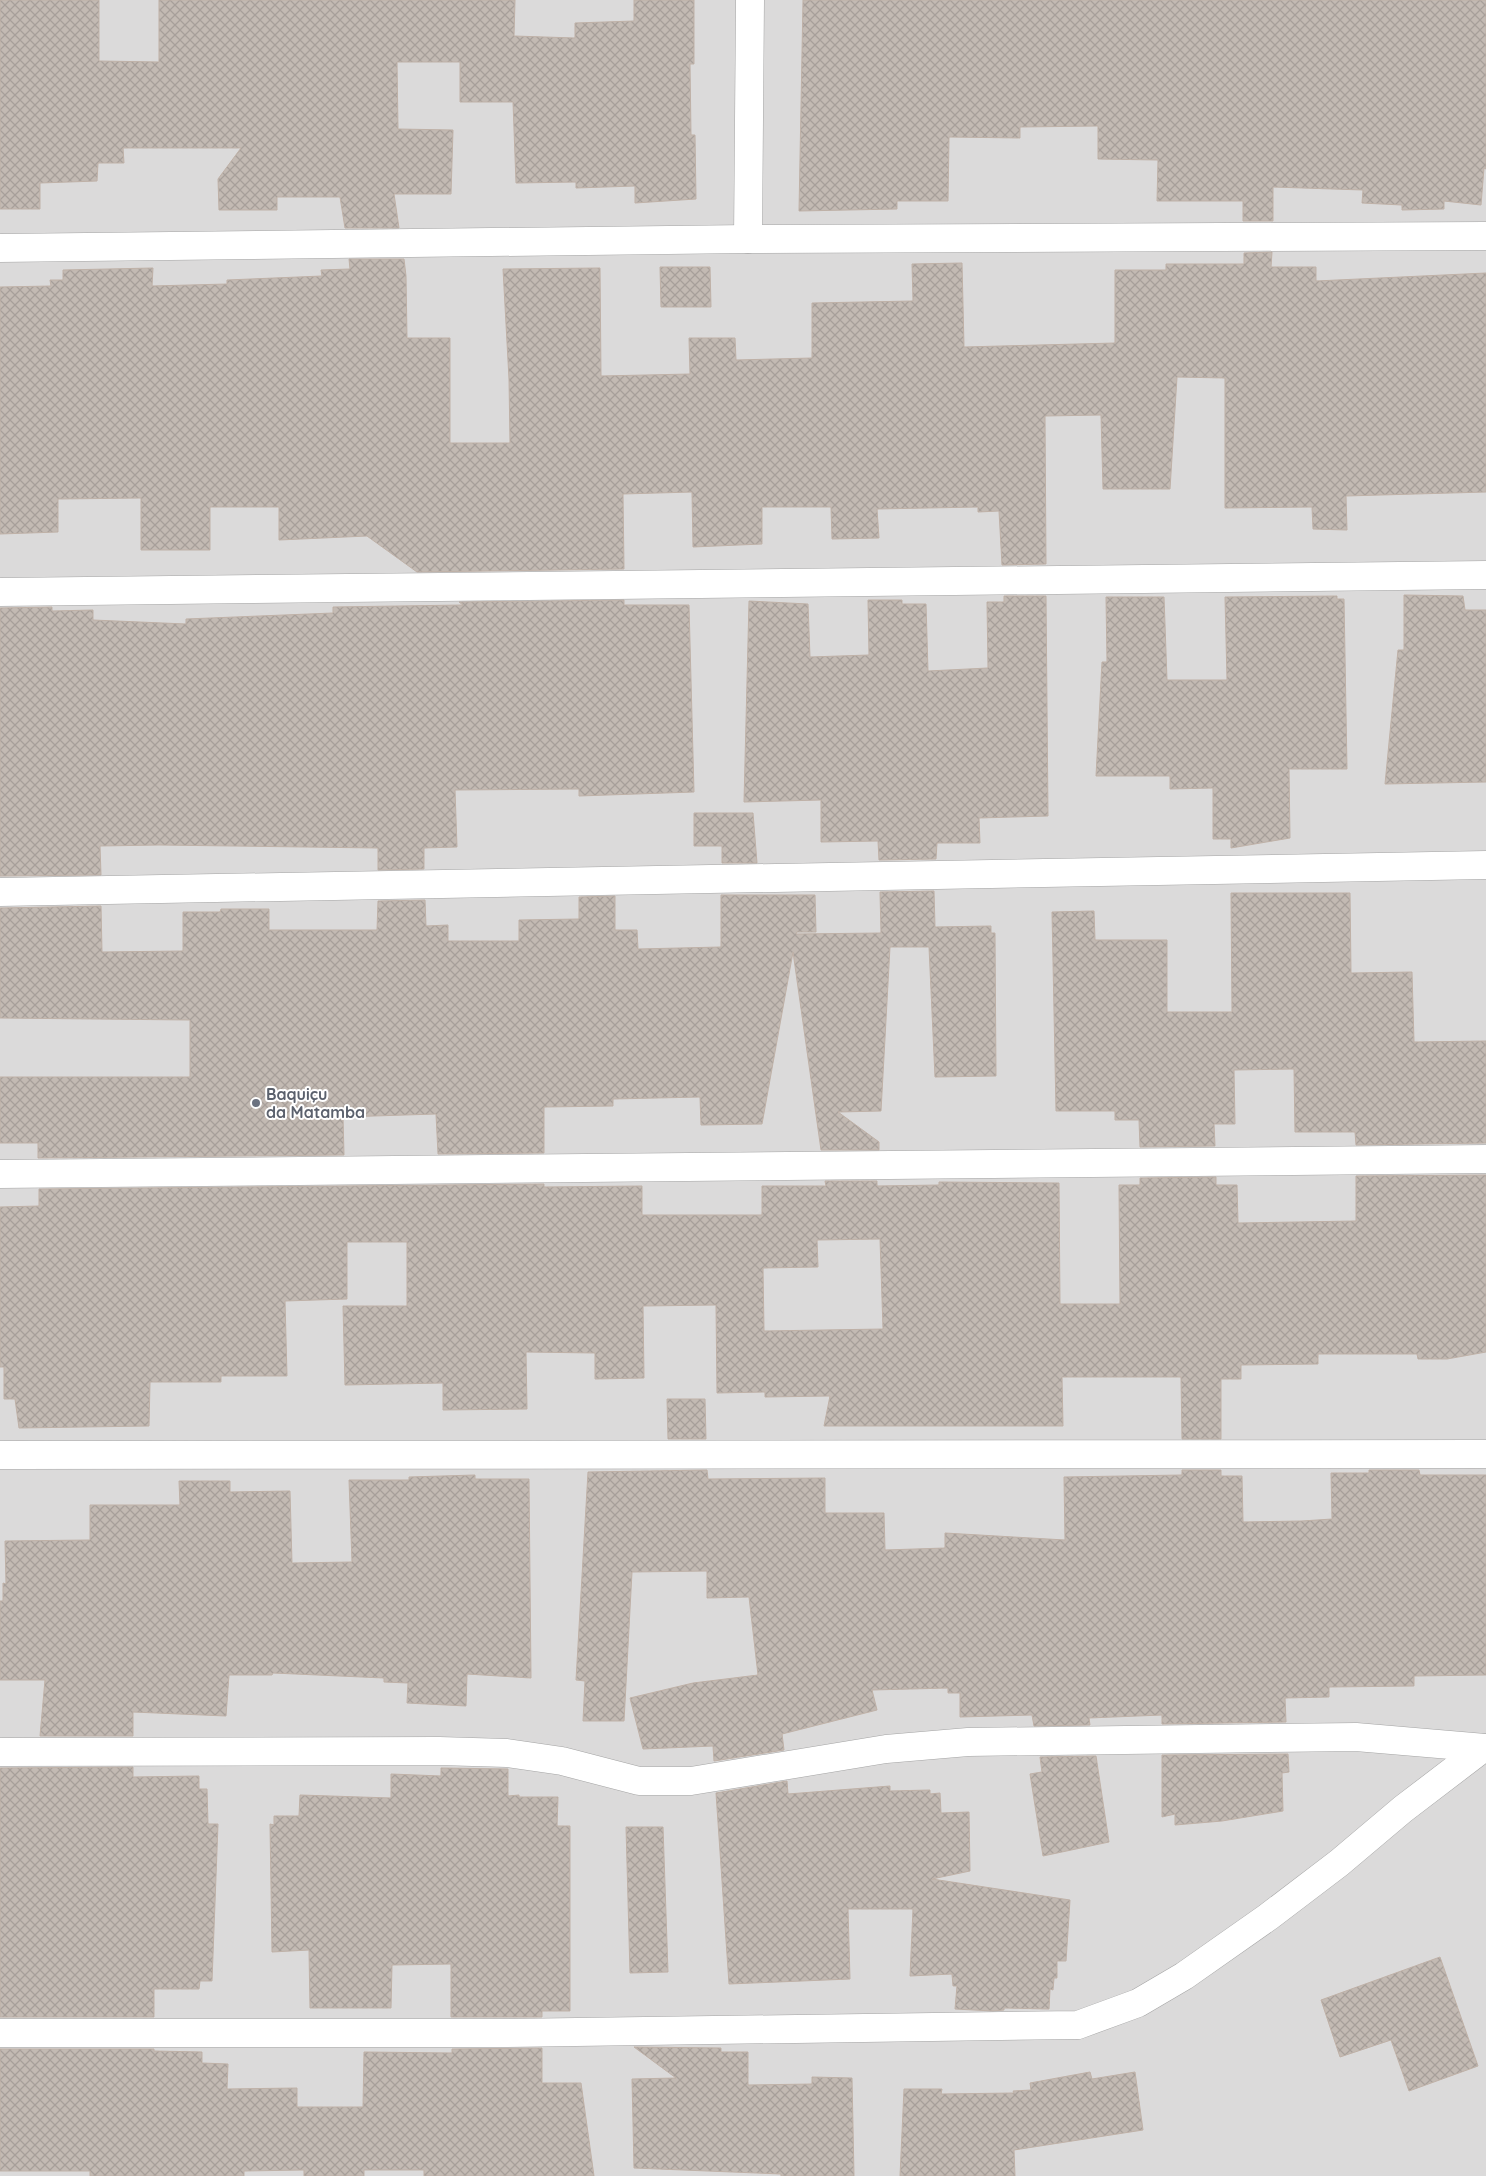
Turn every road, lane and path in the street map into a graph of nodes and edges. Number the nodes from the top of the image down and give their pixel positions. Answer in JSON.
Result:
{"nodes":[{"id":1,"x":750,"y":0,"type":"edge"},
{"id":2,"x":1486,"y":236,"type":"edge"},
{"id":3,"x":748,"y":238,"type":"junction"},
{"id":4,"x":0,"y":248,"type":"edge"},
{"id":5,"x":1486,"y":575,"type":"edge"},
{"id":6,"x":0,"y":592,"type":"edge"},
{"id":7,"x":1486,"y":865,"type":"edge"},
{"id":8,"x":0,"y":892,"type":"edge"},
{"id":9,"x":1486,"y":1159,"type":"edge"},
{"id":10,"x":0,"y":1174,"type":"edge"},
{"id":11,"x":1486,"y":1454,"type":"edge"},
{"id":12,"x":0,"y":1455,"type":"edge"},
{"id":13,"x":1485,"y":1748,"type":"edge"},
{"id":14,"x":0,"y":1752,"type":"edge"},
{"id":15,"x":0,"y":2033,"type":"edge"}],
"edges":[{"from":1,"to":3,"type":"street"},
{"from":2,"to":3,"type":"street"},
{"from":3,"to":4,"type":"street"},
{"from":5,"to":6,"type":"street"},
{"from":7,"to":8,"type":"street"},
{"from":9,"to":10,"type":"street"},
{"from":11,"to":12,"type":"street"},
{"from":13,"to":14,"type":"street"},
{"from":13,"to":15,"type":"street"}]}
